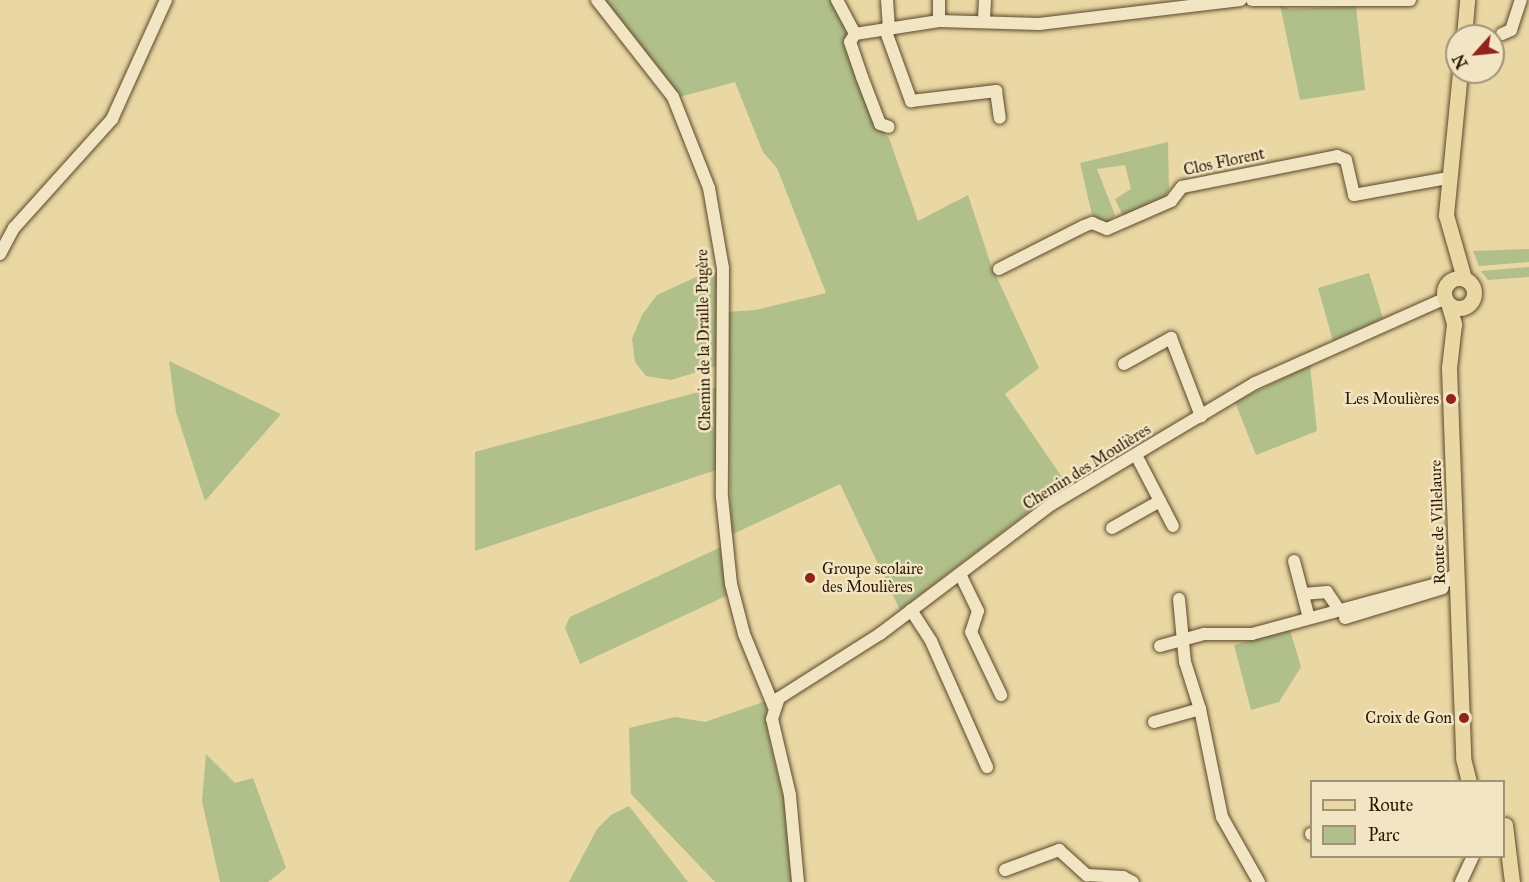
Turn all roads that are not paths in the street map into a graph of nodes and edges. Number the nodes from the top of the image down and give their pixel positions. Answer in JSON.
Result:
{"nodes":[{"id":1,"x":166,"y":0,"type":"edge"},
{"id":2,"x":597,"y":0,"type":"edge"},
{"id":3,"x":837,"y":0,"type":"edge"},
{"id":4,"x":887,"y":0,"type":"edge"},
{"id":5,"x":939,"y":0,"type":"edge"},
{"id":6,"x":985,"y":0,"type":"edge"},
{"id":7,"x":1241,"y":0,"type":"edge"},
{"id":8,"x":1252,"y":0,"type":"edge"},
{"id":9,"x":1410,"y":0,"type":"edge"},
{"id":10,"x":1467,"y":0,"type":"edge"},
{"id":11,"x":1521,"y":0,"type":"edge"},
{"id":12,"x":1319,"y":2,"type":"edge"},
{"id":13,"x":1171,"y":3,"type":"edge"},
{"id":14,"x":984,"y":19,"type":"junction"},
{"id":15,"x":939,"y":21,"type":"junction"},
{"id":16,"x":1465,"y":24,"type":"edge"},
{"id":17,"x":887,"y":29,"type":"junction"},
{"id":18,"x":1505,"y":33,"type":"edge"},
{"id":19,"x":855,"y":34,"type":"junction"},
{"id":20,"x":1459,"y":84,"type":"edge"},
{"id":21,"x":1000,"y":118,"type":"dead end"},
{"id":22,"x":889,"y":127,"type":"dead end"},
{"id":23,"x":1448,"y":178,"type":"junction"},
{"id":24,"x":0,"y":254,"type":"edge"},
{"id":25,"x":999,"y":269,"type":"dead end"},
{"id":26,"x":1457,"y":279,"type":"junction"},
{"id":27,"x":1452,"y":304,"type":"junction"},
{"id":28,"x":1124,"y":364,"type":"dead end"},
{"id":29,"x":1201,"y":416,"type":"junction"},
{"id":30,"x":1136,"y":455,"type":"junction"},
{"id":31,"x":1160,"y":501,"type":"junction"},
{"id":32,"x":1173,"y":526,"type":"dead end"},
{"id":33,"x":1112,"y":528,"type":"dead end"},
{"id":34,"x":1294,"y":561,"type":"dead end"},
{"id":35,"x":1458,"y":572,"type":"junction"},
{"id":36,"x":960,"y":574,"type":"junction"},
{"id":37,"x":1444,"y":587,"type":"junction"},
{"id":38,"x":1303,"y":594,"type":"junction"},
{"id":39,"x":1179,"y":599,"type":"dead end"},
{"id":40,"x":911,"y":610,"type":"junction"},
{"id":41,"x":1342,"y":614,"type":"junction"},
{"id":42,"x":1309,"y":618,"type":"junction"},
{"id":43,"x":1185,"y":637,"type":"junction"},
{"id":44,"x":1160,"y":646,"type":"dead end"},
{"id":45,"x":1000,"y":695,"type":"dead end"},
{"id":46,"x":774,"y":707,"type":"junction"},
{"id":47,"x":1200,"y":709,"type":"junction"},
{"id":48,"x":1464,"y":718,"type":"junction"},
{"id":49,"x":1154,"y":722,"type":"dead end"},
{"id":50,"x":987,"y":767,"type":"dead end"},
{"id":51,"x":1468,"y":780,"type":"edge"},
{"id":52,"x":1479,"y":780,"type":"edge"},
{"id":53,"x":1505,"y":832,"type":"edge"},
{"id":54,"x":1507,"y":854,"type":"edge"},
{"id":55,"x":1472,"y":858,"type":"edge"},
{"id":56,"x":1005,"y":870,"type":"dead end"},
{"id":57,"x":798,"y":882,"type":"edge"},
{"id":58,"x":1133,"y":882,"type":"edge"},
{"id":59,"x":1259,"y":882,"type":"edge"},
{"id":60,"x":1461,"y":882,"type":"edge"},
{"id":61,"x":1512,"y":882,"type":"edge"}],
"edges":[{"from":1,"to":24,"type":"street"},
{"from":2,"to":46,"type":"street","name":"Chemin de la Draille Pugère"},
{"from":3,"to":19,"type":"street"},
{"from":4,"to":17,"type":"street"},
{"from":5,"to":15,"type":"street"},
{"from":6,"to":14,"type":"street"},
{"from":7,"to":13,"type":"street"},
{"from":8,"to":12,"type":"street"},
{"from":9,"to":12,"type":"street"},
{"from":10,"to":16,"type":"main road"},
{"from":11,"to":18,"type":"street"},
{"from":13,"to":14,"type":"street"},
{"from":14,"to":15,"type":"street"},
{"from":15,"to":17,"type":"street"},
{"from":17,"to":19,"type":"street"},
{"from":17,"to":21,"type":"street"},
{"from":19,"to":22,"type":"street"},
{"from":20,"to":23,"type":"main road"},
{"from":23,"to":25,"type":"street","name":"Clos Florent"},
{"from":23,"to":26,"type":"main road"},
{"from":26,"to":27,"type":"main road"},
{"from":26,"to":27,"type":"main road"},
{"from":27,"to":29,"type":"street","name":"Chemin des Moulières"},
{"from":27,"to":35,"type":"main road","name":"Route de Villelaure"},
{"from":28,"to":29,"type":"street"},
{"from":29,"to":30,"type":"street","name":"Chemin des Moulières"},
{"from":30,"to":31,"type":"street"},
{"from":30,"to":36,"type":"street","name":"Chemin des Moulières"},
{"from":31,"to":32,"type":"street"},
{"from":31,"to":33,"type":"street"},
{"from":34,"to":38,"type":"street"},
{"from":35,"to":37,"type":"main road","name":"Route de Villelaure"},
{"from":35,"to":37,"type":"street"},
{"from":36,"to":40,"type":"street","name":"Chemin des Moulières"},
{"from":36,"to":45,"type":"street"},
{"from":37,"to":41,"type":"street"},
{"from":37,"to":48,"type":"main road","name":"Route de Villelaure"},
{"from":38,"to":41,"type":"street"},
{"from":38,"to":42,"type":"street"},
{"from":39,"to":43,"type":"street"},
{"from":40,"to":46,"type":"street","name":"Chemin des Moulières"},
{"from":40,"to":50,"type":"street"},
{"from":41,"to":42,"type":"street"},
{"from":42,"to":43,"type":"street"},
{"from":43,"to":44,"type":"street"},
{"from":43,"to":47,"type":"street"},
{"from":46,"to":57,"type":"street","name":"Chemin de la Draille Pugère"},
{"from":47,"to":49,"type":"street"},
{"from":47,"to":59,"type":"street"},
{"from":48,"to":51,"type":"main road","name":"Route de Villelaure"},
{"from":48,"to":52,"type":"main road","name":"Route de Villelaure"},
{"from":53,"to":54,"type":"main road"},
{"from":54,"to":61,"type":"main road"},
{"from":55,"to":60,"type":"street"},
{"from":56,"to":58,"type":"street"}]}
